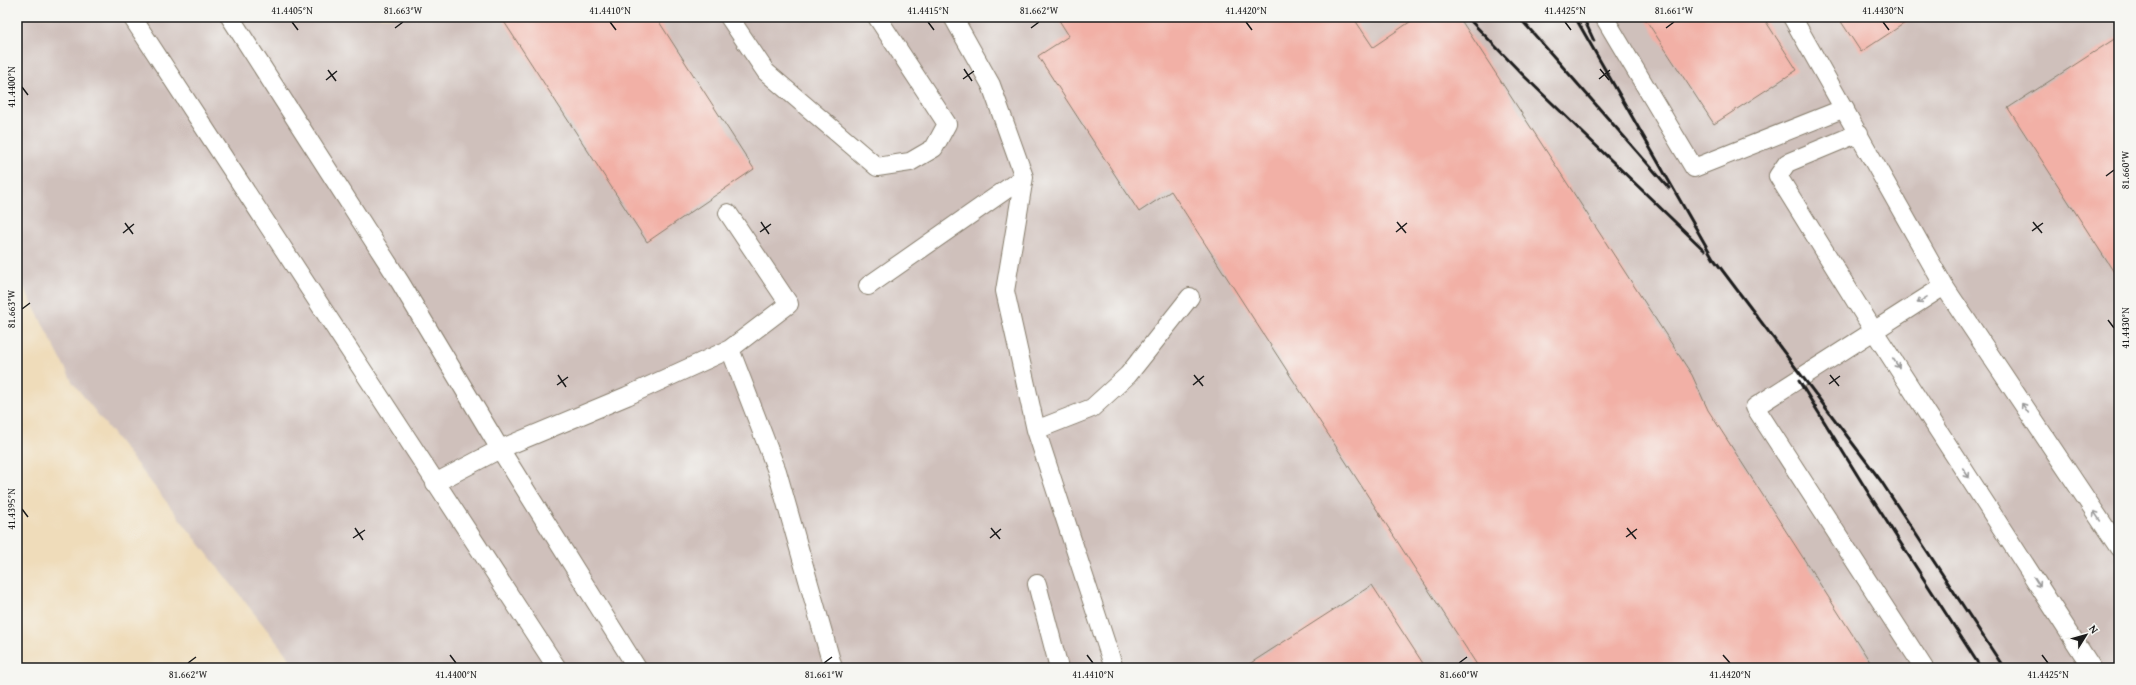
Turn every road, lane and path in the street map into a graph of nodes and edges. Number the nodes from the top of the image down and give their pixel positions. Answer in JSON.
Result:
{"nodes":[{"id":1,"x":132,"y":17,"type":"edge"},
{"id":2,"x":230,"y":17,"type":"edge"},
{"id":3,"x":729,"y":17,"type":"edge"},
{"id":4,"x":877,"y":17,"type":"edge"},
{"id":5,"x":953,"y":17,"type":"edge"},
{"id":6,"x":1604,"y":17,"type":"edge"},
{"id":7,"x":1792,"y":17,"type":"edge"},
{"id":8,"x":1845,"y":108,"type":"junction"},
{"id":9,"x":1859,"y":133,"type":"junction"},
{"id":10,"x":1024,"y":177,"type":"junction"},
{"id":11,"x":728,"y":213,"type":"dead end"},
{"id":12,"x":868,"y":286,"type":"dead end"},
{"id":13,"x":1944,"y":286,"type":"junction"},
{"id":14,"x":1190,"y":297,"type":"dead end"},
{"id":15,"x":1874,"y":331,"type":"junction"},
{"id":16,"x":730,"y":348,"type":"junction"},
{"id":17,"x":1036,"y":430,"type":"junction"},
{"id":18,"x":500,"y":449,"type":"junction"},
{"id":19,"x":435,"y":483,"type":"junction"},
{"id":20,"x":2119,"y":548,"type":"edge"},
{"id":21,"x":1037,"y":584,"type":"dead end"},
{"id":22,"x":557,"y":668,"type":"edge"},
{"id":23,"x":637,"y":668,"type":"edge"},
{"id":24,"x":833,"y":668,"type":"edge"},
{"id":25,"x":1059,"y":668,"type":"edge"},
{"id":26,"x":1114,"y":668,"type":"edge"},
{"id":27,"x":1924,"y":668,"type":"edge"},
{"id":28,"x":2092,"y":668,"type":"edge"}],
"edges":[{"from":1,"to":19,"type":"lane"},
{"from":2,"to":18,"type":"lane"},
{"from":3,"to":4,"type":"lane"},
{"from":5,"to":10,"type":"lane"},
{"from":6,"to":8,"type":"lane"},
{"from":7,"to":8,"type":"lane"},
{"from":8,"to":9,"type":"lane"},
{"from":9,"to":13,"type":"lane"},
{"from":9,"to":15,"type":"lane"},
{"from":10,"to":12,"type":"lane"},
{"from":10,"to":17,"type":"lane"},
{"from":11,"to":16,"type":"lane"},
{"from":13,"to":15,"type":"lane","one_way":true},
{"from":20,"to":13,"type":"lane","one_way":true},
{"from":14,"to":17,"type":"lane"},
{"from":15,"to":27,"type":"lane"},
{"from":15,"to":28,"type":"lane","one_way":true},
{"from":16,"to":18,"type":"lane"},
{"from":16,"to":24,"type":"lane"},
{"from":17,"to":26,"type":"lane"},
{"from":18,"to":19,"type":"lane"},
{"from":18,"to":23,"type":"lane"},
{"from":19,"to":22,"type":"lane"},
{"from":21,"to":25,"type":"lane"}]}
